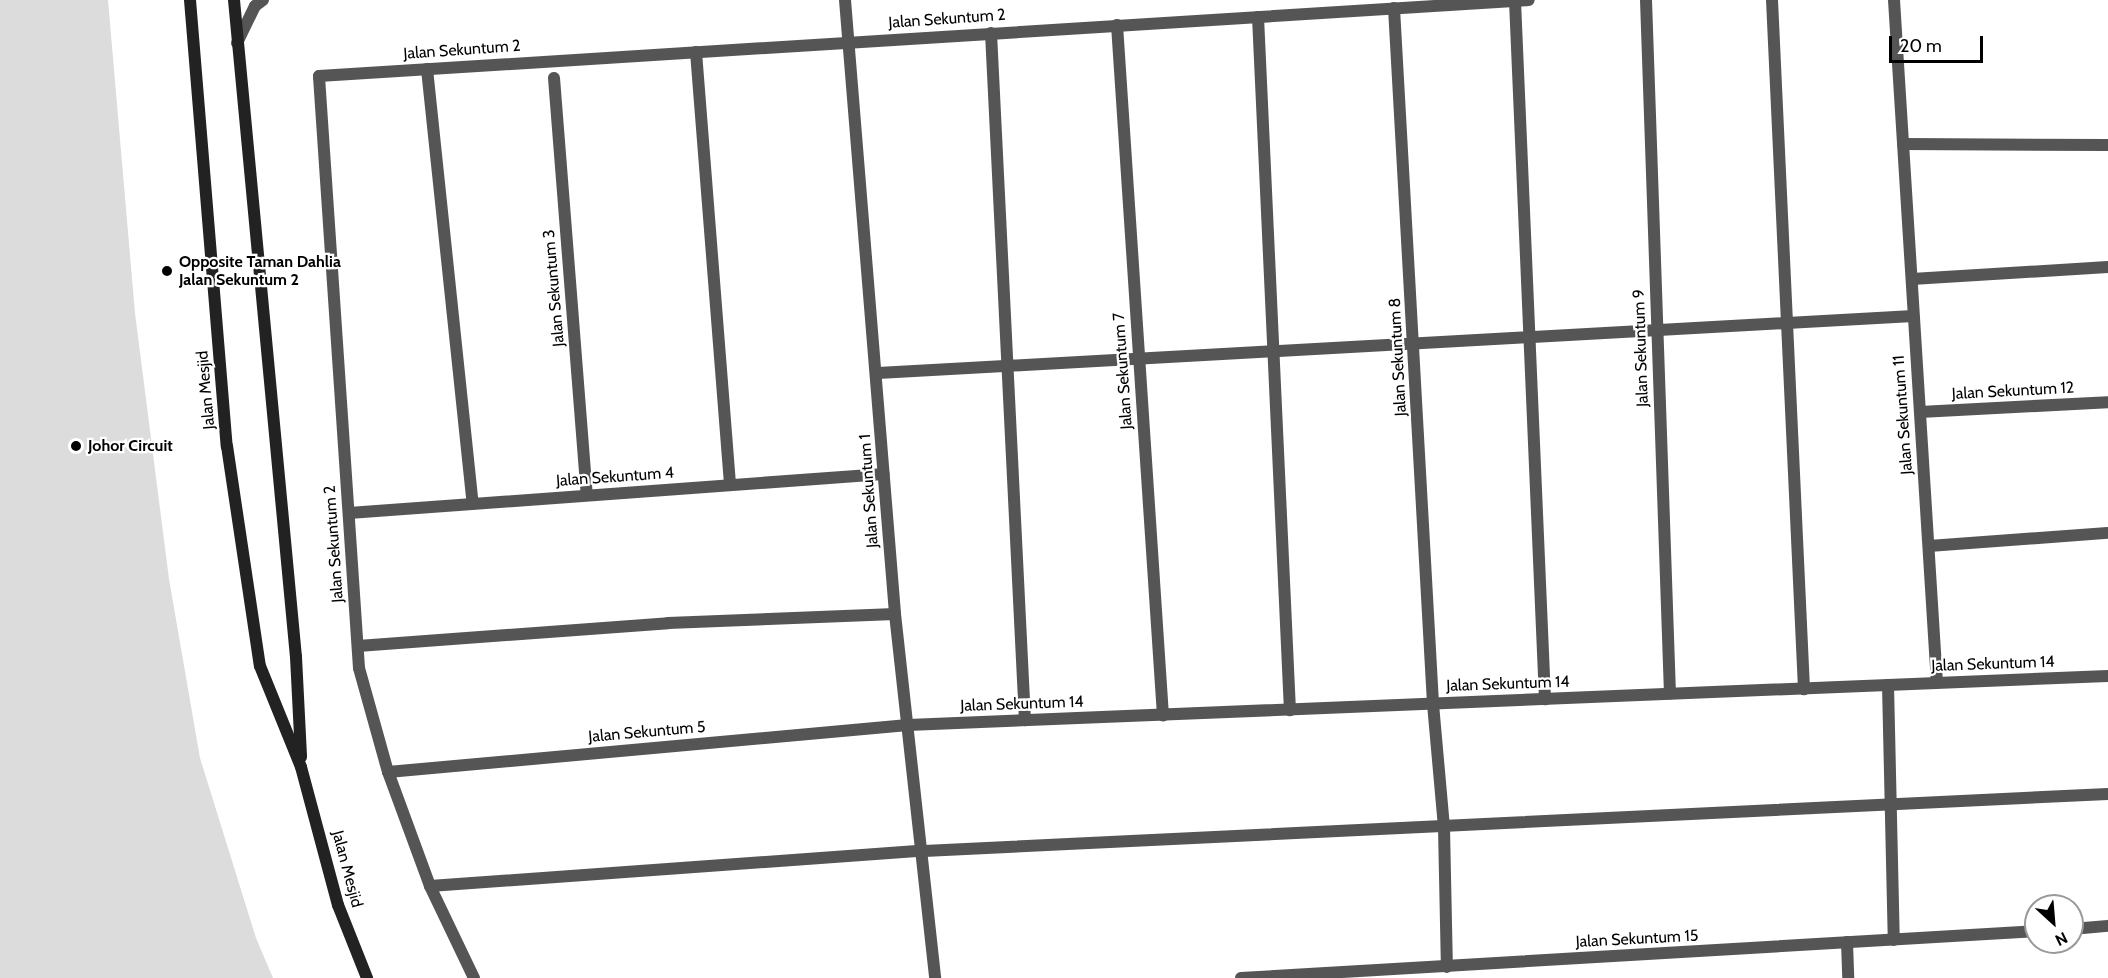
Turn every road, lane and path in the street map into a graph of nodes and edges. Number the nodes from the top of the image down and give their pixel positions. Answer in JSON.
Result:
{"nodes":[{"id":1,"x":190,"y":0,"type":"edge"},
{"id":2,"x":234,"y":0,"type":"edge"},
{"id":3,"x":263,"y":0,"type":"edge"},
{"id":4,"x":845,"y":0,"type":"edge"},
{"id":5,"x":1529,"y":0,"type":"edge"},
{"id":6,"x":1646,"y":0,"type":"edge"},
{"id":7,"x":1772,"y":0,"type":"edge"},
{"id":8,"x":1894,"y":0,"type":"edge"},
{"id":9,"x":1515,"y":1,"type":"edge"},
{"id":10,"x":1394,"y":8,"type":"junction"},
{"id":11,"x":1258,"y":17,"type":"junction"},
{"id":12,"x":1117,"y":25,"type":"junction"},
{"id":13,"x":991,"y":33,"type":"junction"},
{"id":14,"x":849,"y":42,"type":"junction"},
{"id":15,"x":237,"y":43,"type":"junction"},
{"id":16,"x":696,"y":52,"type":"junction"},
{"id":17,"x":427,"y":69,"type":"junction"},
{"id":18,"x":554,"y":78,"type":"dead end"},
{"id":19,"x":1904,"y":144,"type":"junction"},
{"id":20,"x":2108,"y":145,"type":"edge"},
{"id":21,"x":2108,"y":267,"type":"edge"},
{"id":22,"x":1912,"y":279,"type":"junction"},
{"id":23,"x":1913,"y":316,"type":"junction"},
{"id":24,"x":1787,"y":323,"type":"junction"},
{"id":25,"x":1657,"y":331,"type":"junction"},
{"id":26,"x":1530,"y":337,"type":"junction"},
{"id":27,"x":1414,"y":344,"type":"junction"},
{"id":28,"x":1274,"y":351,"type":"junction"},
{"id":29,"x":1139,"y":359,"type":"junction"},
{"id":30,"x":1008,"y":366,"type":"junction"},
{"id":31,"x":878,"y":373,"type":"junction"},
{"id":32,"x":2108,"y":402,"type":"edge"},
{"id":33,"x":1920,"y":412,"type":"junction"},
{"id":34,"x":884,"y":474,"type":"junction"},
{"id":35,"x":730,"y":485,"type":"junction"},
{"id":36,"x":587,"y":495,"type":"junction"},
{"id":37,"x":473,"y":504,"type":"junction"},
{"id":38,"x":349,"y":513,"type":"junction"},
{"id":39,"x":2108,"y":533,"type":"edge"},
{"id":40,"x":1929,"y":546,"type":"junction"},
{"id":41,"x":895,"y":614,"type":"junction"},
{"id":42,"x":358,"y":646,"type":"junction"},
{"id":43,"x":2108,"y":676,"type":"edge"},
{"id":44,"x":1937,"y":683,"type":"junction"},
{"id":45,"x":1888,"y":685,"type":"junction"},
{"id":46,"x":1804,"y":688,"type":"junction"},
{"id":47,"x":1670,"y":694,"type":"junction"},
{"id":48,"x":1545,"y":699,"type":"junction"},
{"id":49,"x":1433,"y":704,"type":"junction"},
{"id":50,"x":1290,"y":710,"type":"junction"},
{"id":51,"x":1163,"y":715,"type":"junction"},
{"id":52,"x":1025,"y":720,"type":"junction"},
{"id":53,"x":909,"y":725,"type":"junction"},
{"id":54,"x":301,"y":767,"type":"junction"},
{"id":55,"x":388,"y":772,"type":"junction"},
{"id":56,"x":2108,"y":794,"type":"edge"},
{"id":57,"x":1891,"y":805,"type":"junction"},
{"id":58,"x":1444,"y":828,"type":"junction"},
{"id":59,"x":924,"y":851,"type":"junction"},
{"id":60,"x":430,"y":886,"type":"junction"},
{"id":61,"x":2108,"y":926,"type":"edge"},
{"id":62,"x":2084,"y":928,"type":"edge"},
{"id":63,"x":2024,"y":932,"type":"edge"},
{"id":64,"x":1894,"y":939,"type":"junction"},
{"id":65,"x":1847,"y":942,"type":"junction"},
{"id":66,"x":1448,"y":967,"type":"junction"},
{"id":67,"x":1424,"y":973,"type":"edge"},
{"id":68,"x":367,"y":978,"type":"edge"},
{"id":69,"x":474,"y":978,"type":"edge"},
{"id":70,"x":935,"y":978,"type":"edge"},
{"id":71,"x":1241,"y":978,"type":"edge"},
{"id":72,"x":1848,"y":978,"type":"edge"}],
"edges":[{"from":1,"to":54,"type":"main road","name":"Jalan Mesjid"},
{"from":2,"to":15,"type":"main road","name":"Jalan Mesjid"},
{"from":3,"to":15,"type":"street"},
{"from":4,"to":14,"type":"street","name":"Jalan Sekuntum 1"},
{"from":5,"to":9,"type":"street","name":"Jalan Sekuntum 2"},
{"from":6,"to":25,"type":"street","name":"Jalan Sekuntum 9"},
{"from":7,"to":24,"type":"street"},
{"from":8,"to":19,"type":"street","name":"Jalan Sekuntum 11"},
{"from":9,"to":10,"type":"street","name":"Jalan Sekuntum 2"},
{"from":9,"to":26,"type":"street"},
{"from":10,"to":11,"type":"street","name":"Jalan Sekuntum 2"},
{"from":10,"to":27,"type":"street","name":"Jalan Sekuntum 8"},
{"from":11,"to":12,"type":"street","name":"Jalan Sekuntum 2"},
{"from":11,"to":28,"type":"street"},
{"from":12,"to":13,"type":"street","name":"Jalan Sekuntum 2"},
{"from":12,"to":29,"type":"street","name":"Jalan Sekuntum 7"},
{"from":13,"to":14,"type":"street","name":"Jalan Sekuntum 2"},
{"from":13,"to":30,"type":"street"},
{"from":14,"to":16,"type":"street","name":"Jalan Sekuntum 2"},
{"from":14,"to":31,"type":"street","name":"Jalan Sekuntum 1"},
{"from":15,"to":54,"type":"main road","name":"Jalan Mesjid"},
{"from":16,"to":17,"type":"street","name":"Jalan Sekuntum 2"},
{"from":16,"to":35,"type":"street"},
{"from":17,"to":37,"type":"street"},
{"from":17,"to":38,"type":"street","name":"Jalan Sekuntum 2"},
{"from":18,"to":36,"type":"street","name":"Jalan Sekuntum 3"},
{"from":19,"to":20,"type":"street"},
{"from":19,"to":22,"type":"street","name":"Jalan Sekuntum 11"},
{"from":21,"to":22,"type":"street"},
{"from":22,"to":23,"type":"street","name":"Jalan Sekuntum 11"},
{"from":23,"to":24,"type":"street"},
{"from":23,"to":33,"type":"street","name":"Jalan Sekuntum 11"},
{"from":24,"to":25,"type":"street"},
{"from":24,"to":46,"type":"street"},
{"from":25,"to":26,"type":"street"},
{"from":25,"to":47,"type":"street","name":"Jalan Sekuntum 9"},
{"from":26,"to":27,"type":"street"},
{"from":26,"to":48,"type":"street"},
{"from":27,"to":28,"type":"street"},
{"from":27,"to":49,"type":"street","name":"Jalan Sekuntum 8"},
{"from":28,"to":29,"type":"street"},
{"from":28,"to":50,"type":"street"},
{"from":29,"to":30,"type":"street"},
{"from":29,"to":51,"type":"street","name":"Jalan Sekuntum 7"},
{"from":30,"to":31,"type":"street"},
{"from":30,"to":52,"type":"street"},
{"from":31,"to":34,"type":"street","name":"Jalan Sekuntum 1"},
{"from":32,"to":33,"type":"street","name":"Jalan Sekuntum 12"},
{"from":33,"to":40,"type":"street","name":"Jalan Sekuntum 11"},
{"from":34,"to":35,"type":"street","name":"Jalan Sekuntum 4"},
{"from":34,"to":41,"type":"street","name":"Jalan Sekuntum 1"},
{"from":35,"to":36,"type":"street","name":"Jalan Sekuntum 4"},
{"from":36,"to":37,"type":"street","name":"Jalan Sekuntum 4"},
{"from":37,"to":38,"type":"street","name":"Jalan Sekuntum 4"},
{"from":38,"to":42,"type":"street","name":"Jalan Sekuntum 2"},
{"from":39,"to":40,"type":"street"},
{"from":40,"to":44,"type":"street","name":"Jalan Sekuntum 11"},
{"from":41,"to":42,"type":"street"},
{"from":41,"to":53,"type":"street","name":"Jalan Sekuntum 1"},
{"from":42,"to":55,"type":"street","name":"Jalan Sekuntum 2"},
{"from":43,"to":44,"type":"street","name":"Jalan Sekuntum 14"},
{"from":44,"to":45,"type":"street","name":"Jalan Sekuntum 14"},
{"from":45,"to":46,"type":"street","name":"Jalan Sekuntum 14"},
{"from":45,"to":57,"type":"street"},
{"from":46,"to":47,"type":"street","name":"Jalan Sekuntum 14"},
{"from":47,"to":48,"type":"street","name":"Jalan Sekuntum 14"},
{"from":48,"to":49,"type":"street","name":"Jalan Sekuntum 14"},
{"from":49,"to":50,"type":"street","name":"Jalan Sekuntum 14"},
{"from":49,"to":58,"type":"street","name":"Jalan Sekuntum 8"},
{"from":50,"to":51,"type":"street","name":"Jalan Sekuntum 14"},
{"from":51,"to":52,"type":"street","name":"Jalan Sekuntum 14"},
{"from":52,"to":53,"type":"street","name":"Jalan Sekuntum 14"},
{"from":53,"to":55,"type":"street","name":"Jalan Sekuntum 5"},
{"from":53,"to":59,"type":"street","name":"Jalan Sekuntum 1"},
{"from":54,"to":68,"type":"main road","name":"Jalan Mesjid"},
{"from":55,"to":60,"type":"street","name":"Jalan Sekuntum 2"},
{"from":56,"to":57,"type":"street"},
{"from":57,"to":58,"type":"street"},
{"from":57,"to":64,"type":"street"},
{"from":58,"to":59,"type":"street"},
{"from":58,"to":66,"type":"street","name":"Jalan Sekuntum 8"},
{"from":59,"to":60,"type":"street"},
{"from":59,"to":70,"type":"street","name":"Jalan Sekuntum 1"},
{"from":60,"to":69,"type":"street","name":"Jalan Sekuntum 2"},
{"from":61,"to":62,"type":"street"},
{"from":63,"to":64,"type":"street","name":"Jalan Sekuntum 15"},
{"from":64,"to":65,"type":"street","name":"Jalan Sekuntum 15"},
{"from":65,"to":66,"type":"street","name":"Jalan Sekuntum 15"},
{"from":65,"to":72,"type":"street"},
{"from":66,"to":67,"type":"street","name":"Jalan Sekuntum 15"},
{"from":67,"to":71,"type":"street","name":"Jalan Sekuntum 15"}]}
